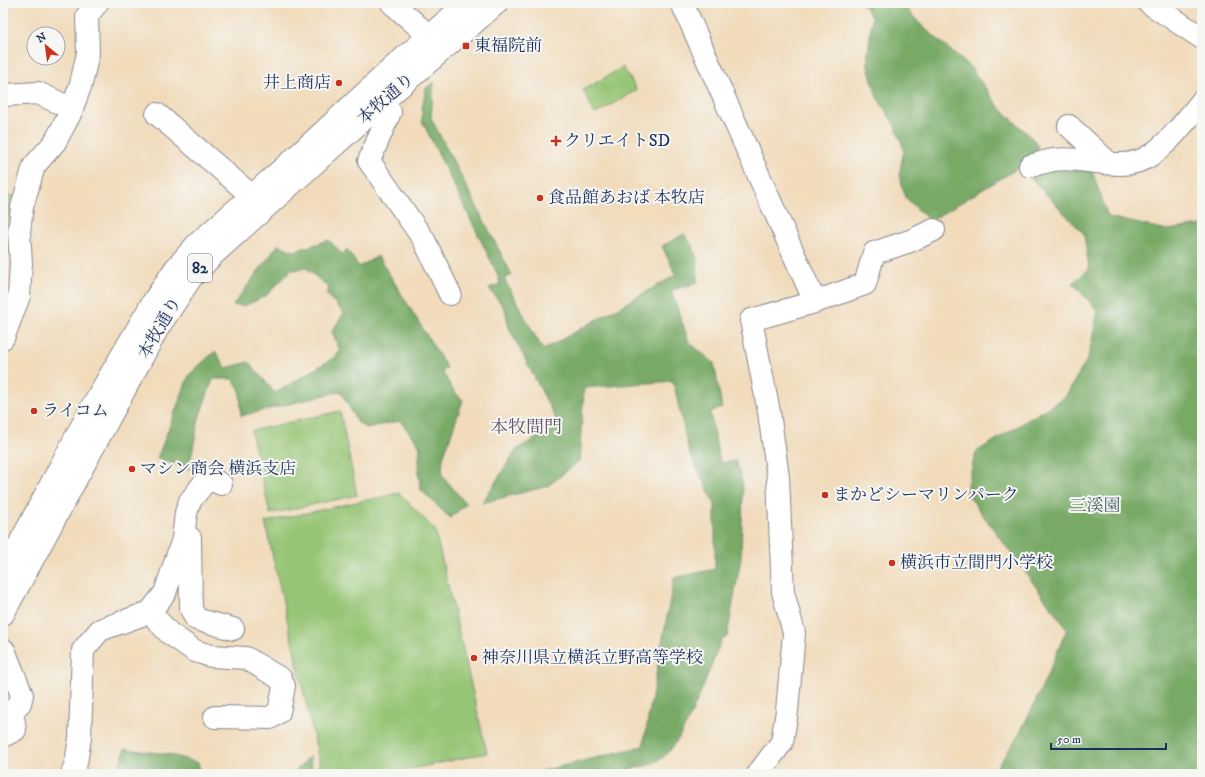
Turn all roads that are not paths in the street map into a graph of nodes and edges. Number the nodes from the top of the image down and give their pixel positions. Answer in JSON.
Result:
{"nodes":[{"id":1,"x":97,"y":3,"type":"edge"},
{"id":2,"x":392,"y":3,"type":"edge"},
{"id":3,"x":467,"y":3,"type":"edge"},
{"id":4,"x":497,"y":3,"type":"edge"},
{"id":5,"x":682,"y":3,"type":"edge"},
{"id":6,"x":1149,"y":3,"type":"edge"},
{"id":7,"x":1202,"y":38,"type":"edge"},
{"id":8,"x":439,"y":50,"type":"junction"},
{"id":9,"x":3,"y":94,"type":"edge"},
{"id":10,"x":376,"y":95,"type":"junction"},
{"id":11,"x":1202,"y":101,"type":"edge"},
{"id":12,"x":72,"y":109,"type":"junction"},
{"id":13,"x":157,"y":114,"type":"dead end"},
{"id":14,"x":1069,"y":126,"type":"dead end"},
{"id":15,"x":1109,"y":163,"type":"junction"},
{"id":16,"x":1030,"y":166,"type":"dead end"},
{"id":17,"x":252,"y":196,"type":"junction"},
{"id":18,"x":934,"y":230,"type":"dead end"},
{"id":19,"x":450,"y":294,"type":"dead end"},
{"id":20,"x":815,"y":302,"type":"junction"},
{"id":21,"x":3,"y":338,"type":"edge"},
{"id":22,"x":221,"y":484,"type":"dead end"},
{"id":23,"x":190,"y":501,"type":"junction"},
{"id":24,"x":3,"y":575,"type":"edge"},
{"id":25,"x":5,"y":604,"type":"edge"},
{"id":26,"x":150,"y":612,"type":"junction"},
{"id":27,"x":234,"y":629,"type":"dead end"},
{"id":28,"x":4,"y":650,"type":"edge"},
{"id":29,"x":215,"y":717,"type":"dead end"},
{"id":30,"x":3,"y":736,"type":"edge"},
{"id":31,"x":72,"y":774,"type":"edge"},
{"id":32,"x":758,"y":774,"type":"edge"}],
"edges":[{"from":1,"to":12,"type":"street"},
{"from":2,"to":8,"type":"street"},
{"from":3,"to":8,"type":"street","name":"本牧通り","number":"82"},
{"from":4,"to":8,"type":"street","name":"本牧通り","number":"82"},
{"from":5,"to":20,"type":"street"},
{"from":6,"to":7,"type":"street"},
{"from":8,"to":10,"type":"street","name":"本牧通り","number":"82"},
{"from":9,"to":12,"type":"street"},
{"from":10,"to":17,"type":"street","name":"本牧通り","number":"82"},
{"from":10,"to":19,"type":"street"},
{"from":10,"to":25,"type":"street","name":"本牧通り","number":"82"},
{"from":11,"to":15,"type":"street"},
{"from":12,"to":21,"type":"street"},
{"from":13,"to":17,"type":"street"},
{"from":14,"to":15,"type":"street"},
{"from":15,"to":16,"type":"street"},
{"from":17,"to":24,"type":"street","name":"本牧通り","number":"82"},
{"from":18,"to":20,"type":"street"},
{"from":20,"to":32,"type":"street"},
{"from":22,"to":23,"type":"street"},
{"from":23,"to":26,"type":"street"},
{"from":23,"to":27,"type":"street"},
{"from":26,"to":29,"type":"street"},
{"from":26,"to":31,"type":"street"},
{"from":28,"to":30,"type":"street"}]}
